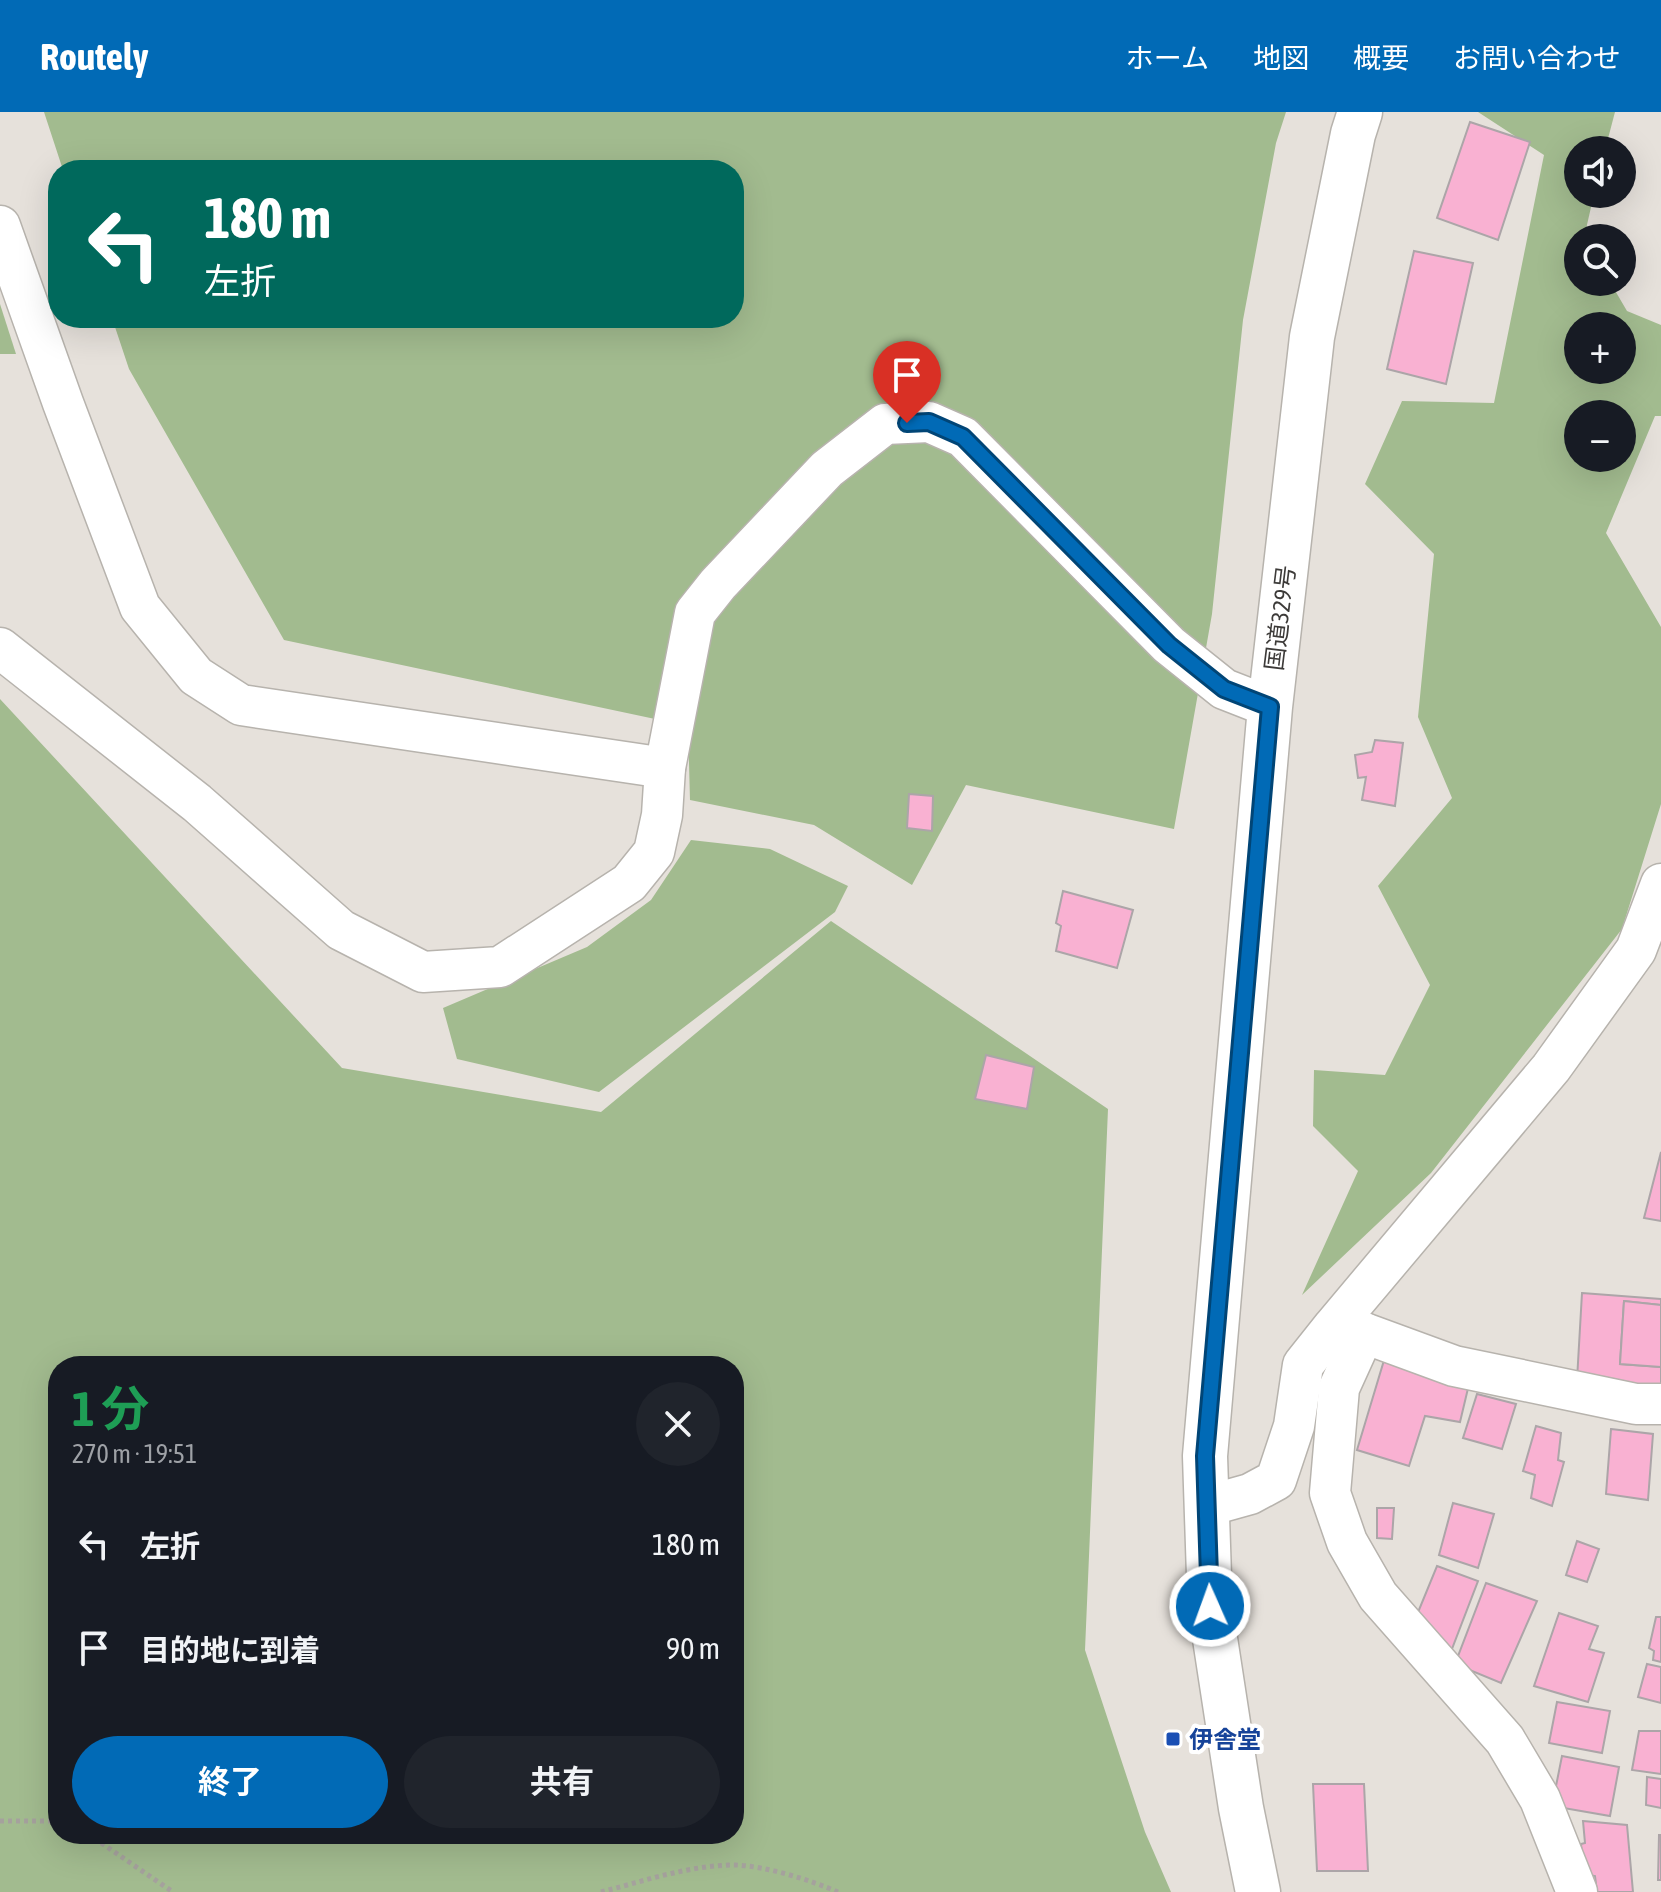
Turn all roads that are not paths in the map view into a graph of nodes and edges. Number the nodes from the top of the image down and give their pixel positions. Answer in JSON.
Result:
{"nodes":[{"id":1,"x":1360,"y":112,"type":"edge"},
{"id":2,"x":0,"y":226,"type":"edge"},
{"id":3,"x":0,"y":648,"type":"edge"},
{"id":4,"x":1270,"y":707,"type":"junction"},
{"id":5,"x":665,"y":768,"type":"junction"},
{"id":6,"x":1661,"y":884,"type":"edge"},
{"id":7,"x":1349,"y":1330,"type":"junction"},
{"id":8,"x":1661,"y":1404,"type":"edge"},
{"id":9,"x":1207,"y":1506,"type":"junction"},
{"id":10,"x":1258,"y":1892,"type":"edge"},
{"id":11,"x":1577,"y":1892,"type":"edge"}],
"edges":[{"from":1,"to":4,"type":"highway","name":"国道329号"},
{"from":2,"to":5,"type":"street"},
{"from":3,"to":5,"type":"street"},
{"from":4,"to":5,"type":"street"},
{"from":4,"to":9,"type":"highway","name":"国道329号"},
{"from":6,"to":7,"type":"street"},
{"from":7,"to":8,"type":"street"},
{"from":7,"to":9,"type":"street"},
{"from":7,"to":11,"type":"street"},
{"from":9,"to":10,"type":"highway","name":"国道329号"}]}
